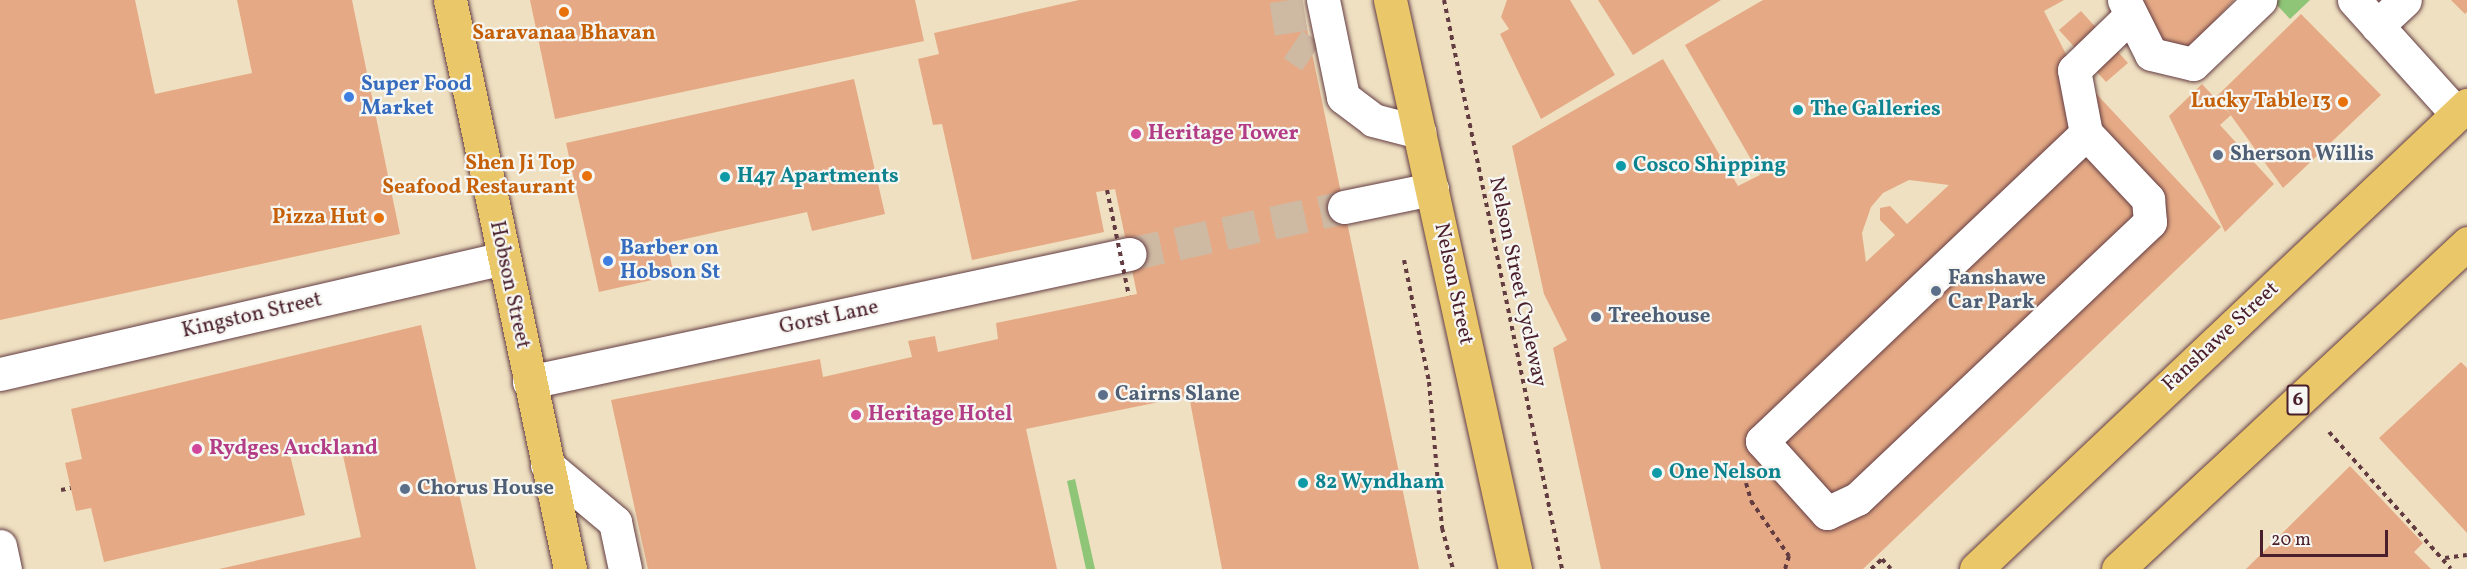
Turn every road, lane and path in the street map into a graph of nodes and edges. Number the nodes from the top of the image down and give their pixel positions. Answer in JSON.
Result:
{"nodes":[{"id":1,"x":450,"y":0,"type":"edge"},
{"id":2,"x":1323,"y":0,"type":"edge"},
{"id":3,"x":1390,"y":0,"type":"edge"},
{"id":4,"x":1444,"y":0,"type":"edge"},
{"id":5,"x":2260,"y":0,"type":"edge"},
{"id":6,"x":2354,"y":0,"type":"edge"},
{"id":7,"x":2405,"y":0,"type":"edge"},
{"id":8,"x":2127,"y":8,"type":"edge"},
{"id":9,"x":2377,"y":26,"type":"junction"},
{"id":10,"x":1311,"y":56,"type":"tunnel mouth"},
{"id":11,"x":1343,"y":97,"type":"junction"},
{"id":12,"x":2462,"y":109,"type":"edge"},
{"id":13,"x":1419,"y":132,"type":"junction"},
{"id":14,"x":2086,"y":134,"type":"junction"},
{"id":15,"x":1432,"y":189,"type":"junction"},
{"id":16,"x":1107,"y":190,"type":"dead end"},
{"id":17,"x":1344,"y":207,"type":"tunnel mouth"},
{"id":18,"x":2467,"y":243,"type":"edge"},
{"id":19,"x":1129,"y":254,"type":"tunnel mouth"},
{"id":20,"x":1403,"y":255,"type":"dead end"},
{"id":21,"x":504,"y":258,"type":"junction"},
{"id":22,"x":1129,"y":296,"type":"dead end"},
{"id":23,"x":0,"y":374,"type":"edge"},
{"id":24,"x":529,"y":382,"type":"junction"},
{"id":25,"x":2329,"y":432,"type":"dead end"},
{"id":26,"x":1762,"y":441,"type":"junction"},
{"id":27,"x":547,"y":465,"type":"junction"},
{"id":28,"x":71,"y":488,"type":"dead end"},
{"id":29,"x":61,"y":490,"type":"dead end"},
{"id":30,"x":0,"y":546,"type":"edge"},
{"id":31,"x":2467,"y":555,"type":"edge"},
{"id":32,"x":2445,"y":558,"type":"junction"},
{"id":33,"x":2126,"y":565,"type":"edge"},
{"id":34,"x":5,"y":569,"type":"edge"},
{"id":35,"x":570,"y":569,"type":"edge"},
{"id":36,"x":625,"y":569,"type":"edge"},
{"id":37,"x":1454,"y":569,"type":"edge"},
{"id":38,"x":1515,"y":569,"type":"edge"},
{"id":39,"x":1562,"y":569,"type":"edge"},
{"id":40,"x":1785,"y":569,"type":"edge"},
{"id":41,"x":1871,"y":569,"type":"edge"},
{"id":42,"x":1891,"y":569,"type":"edge"},
{"id":43,"x":1976,"y":569,"type":"edge"},
{"id":44,"x":2451,"y":569,"type":"edge"}],
"edges":[{"from":1,"to":21,"type":"main road","name":"Hobson Street"},
{"from":2,"to":11,"type":"street"},
{"from":3,"to":13,"type":"main road","name":"Nelson Street"},
{"from":4,"to":39,"type":"path","name":"Nelson Street Cycleway"},
{"from":5,"to":8,"type":"street"},
{"from":6,"to":9,"type":"street"},
{"from":7,"to":9,"type":"street"},
{"from":8,"to":14,"type":"street"},
{"from":9,"to":12,"type":"street"},
{"from":10,"to":11,"type":"street"},
{"from":11,"to":13,"type":"street"},
{"from":12,"to":43,"type":"main road","name":"Fanshawe Street"},
{"from":13,"to":15,"type":"main road","name":"Nelson Street"},
{"from":14,"to":26,"type":"street"},
{"from":14,"to":26,"type":"street"},
{"from":15,"to":17,"type":"street"},
{"from":15,"to":38,"type":"main road","name":"Nelson Street"},
{"from":16,"to":22,"type":"path","bridge":true},
{"from":18,"to":33,"type":"main road","number":"6"},
{"from":19,"to":24,"type":"street","name":"Gorst Lane"},
{"from":20,"to":37,"type":"path"},
{"from":21,"to":23,"type":"street","name":"Kingston Street"},
{"from":21,"to":24,"type":"main road","name":"Hobson Street"},
{"from":24,"to":27,"type":"main road","name":"Hobson Street"},
{"from":25,"to":32,"type":"path"},
{"from":26,"to":40,"type":"path"},
{"from":27,"to":35,"type":"main road","name":"Hobson Street"},
{"from":27,"to":36,"type":"street"},
{"from":28,"to":29,"type":"path"},
{"from":30,"to":34,"type":"street"},
{"from":31,"to":32,"type":"path"},
{"from":32,"to":44,"type":"path"},
{"from":41,"to":42,"type":"path"}]}
